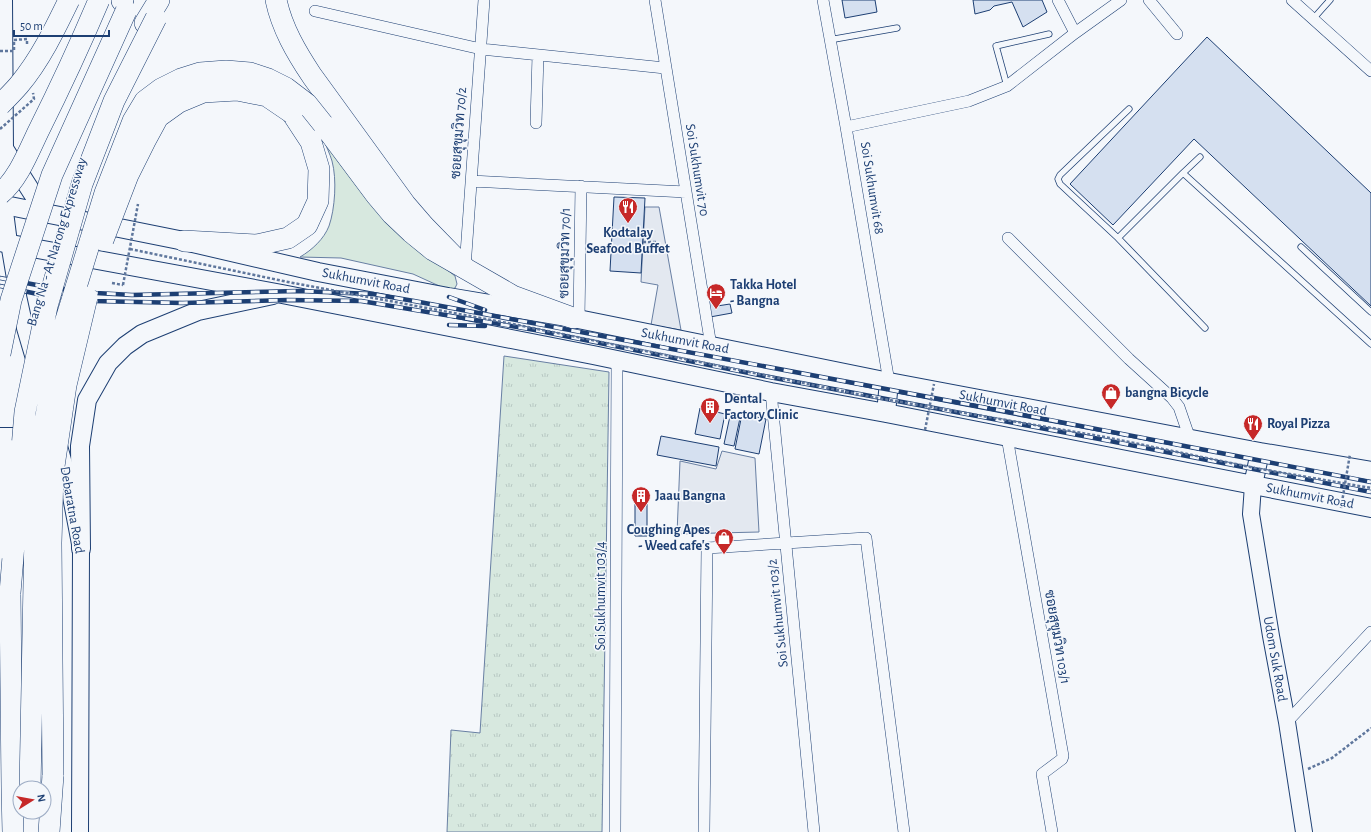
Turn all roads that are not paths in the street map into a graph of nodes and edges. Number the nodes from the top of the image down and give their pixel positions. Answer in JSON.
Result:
{"nodes":[{"id":1,"x":4,"y":0,"type":"edge"},
{"id":2,"x":69,"y":0,"type":"edge"},
{"id":3,"x":99,"y":0,"type":"edge"},
{"id":4,"x":126,"y":0,"type":"edge"},
{"id":5,"x":168,"y":0,"type":"edge"},
{"id":6,"x":276,"y":0,"type":"edge"},
{"id":7,"x":484,"y":0,"type":"edge"},
{"id":8,"x":654,"y":0,"type":"edge"},
{"id":9,"x":823,"y":0,"type":"edge"},
{"id":10,"x":1058,"y":0,"type":"edge"},
{"id":11,"x":1121,"y":0,"type":"edge"},
{"id":12,"x":1149,"y":0,"type":"edge"},
{"id":13,"x":1292,"y":0,"type":"edge"},
{"id":14,"x":1330,"y":0,"type":"edge"},
{"id":15,"x":158,"y":9,"type":"edge"},
{"id":16,"x":315,"y":11,"type":"dead end"},
{"id":17,"x":1313,"y":19,"type":"junction"},
{"id":18,"x":897,"y":28,"type":"dead end"},
{"id":19,"x":1075,"y":33,"type":"junction"},
{"id":20,"x":1049,"y":34,"type":"dead end"},
{"id":21,"x":1177,"y":34,"type":"dead end"},
{"id":22,"x":829,"y":40,"type":"junction"},
{"id":23,"x":481,"y":49,"type":"junction"},
{"id":24,"x":538,"y":55,"type":"junction"},
{"id":25,"x":665,"y":68,"type":"junction"},
{"id":26,"x":1371,"y":71,"type":"edge"},
{"id":27,"x":1007,"y":86,"type":"junction"},
{"id":28,"x":2,"y":103,"type":"edge"},
{"id":29,"x":1129,"y":109,"type":"dead end"},
{"id":30,"x":536,"y":123,"type":"dead end"},
{"id":31,"x":846,"y":127,"type":"junction"},
{"id":32,"x":5,"y":150,"type":"junction"},
{"id":33,"x":1200,"y":156,"type":"dead end"},
{"id":34,"x":1183,"y":173,"type":"junction"},
{"id":35,"x":471,"y":181,"type":"junction"},
{"id":36,"x":582,"y":186,"type":"junction"},
{"id":37,"x":686,"y":192,"type":"junction"},
{"id":38,"x":1,"y":201,"type":"edge"},
{"id":39,"x":45,"y":213,"type":"junction"},
{"id":40,"x":1008,"y":238,"type":"dead end"},
{"id":41,"x":1118,"y":238,"type":"junction"},
{"id":42,"x":184,"y":242,"type":"junction"},
{"id":43,"x":4,"y":243,"type":"edge"},
{"id":44,"x":1300,"y":247,"type":"dead end"},
{"id":45,"x":465,"y":268,"type":"junction"},
{"id":46,"x":282,"y":294,"type":"junction"},
{"id":47,"x":0,"y":309,"type":"edge"},
{"id":48,"x":1371,"y":312,"type":"edge"},
{"id":49,"x":583,"y":320,"type":"junction"},
{"id":50,"x":1205,"y":328,"type":"dead end"},
{"id":51,"x":1371,"y":344,"type":"edge"},
{"id":52,"x":711,"y":346,"type":"junction"},
{"id":53,"x":0,"y":354,"type":"edge"},
{"id":54,"x":617,"y":360,"type":"junction"},
{"id":55,"x":889,"y":382,"type":"junction"},
{"id":56,"x":771,"y":392,"type":"junction"},
{"id":57,"x":886,"y":413,"type":"junction"},
{"id":58,"x":0,"y":436,"type":"edge"},
{"id":59,"x":1007,"y":437,"type":"junction"},
{"id":60,"x":1190,"y":438,"type":"junction"},
{"id":61,"x":1260,"y":452,"type":"junction"},
{"id":62,"x":66,"y":471,"type":"junction"},
{"id":63,"x":1371,"y":471,"type":"edge"},
{"id":64,"x":1252,"y":485,"type":"junction"},
{"id":65,"x":1371,"y":508,"type":"edge"},
{"id":66,"x":786,"y":544,"type":"junction"},
{"id":67,"x":0,"y":548,"type":"edge"},
{"id":68,"x":80,"y":549,"type":"junction"},
{"id":69,"x":1371,"y":632,"type":"edge"},
{"id":70,"x":1287,"y":722,"type":"junction"},
{"id":71,"x":30,"y":780,"type":"edge"},
{"id":72,"x":22,"y":820,"type":"edge"},
{"id":73,"x":13,"y":832,"type":"edge"},
{"id":74,"x":20,"y":832,"type":"edge"},
{"id":75,"x":49,"y":832,"type":"edge"},
{"id":76,"x":80,"y":832,"type":"edge"},
{"id":77,"x":615,"y":832,"type":"edge"},
{"id":78,"x":704,"y":832,"type":"edge"},
{"id":79,"x":814,"y":832,"type":"edge"},
{"id":80,"x":904,"y":832,"type":"edge"},
{"id":81,"x":1052,"y":832,"type":"edge"},
{"id":82,"x":1304,"y":832,"type":"edge"}],
"edges":[{"from":1,"to":28,"type":"main road","name":"Debaratna Road"},
{"from":2,"to":28,"type":"highway","bridge":true},
{"from":3,"to":38,"type":"highway","bridge":true},
{"from":4,"to":47,"type":"highway"},
{"from":4,"to":53,"type":"highway","name":"Bang Na - At Narong Expressway","bridge":true},
{"from":5,"to":15,"type":"highway"},
{"from":6,"to":45,"type":"highway"},
{"from":7,"to":23,"type":"street","name":"ซอยสุขุมวิท 70/2"},
{"from":8,"to":25,"type":"street","name":"Soi Sukhumvit 70"},
{"from":9,"to":22,"type":"street","name":"Soi Sukhumvit 68"},
{"from":10,"to":19,"type":"street"},
{"from":11,"to":19,"type":"street"},
{"from":12,"to":21,"type":"street"},
{"from":13,"to":17,"type":"street"},
{"from":14,"to":17,"type":"lane"},
{"from":15,"to":67,"type":"highway","name":"Bang Na - At Narong Expressway","bridge":true},
{"from":15,"to":73,"type":"highway","bridge":true},
{"from":16,"to":23,"type":"street"},
{"from":17,"to":26,"type":"street"},
{"from":18,"to":22,"type":"lane"},
{"from":19,"to":27,"type":"street"},
{"from":20,"to":27,"type":"lane"},
{"from":22,"to":31,"type":"street","name":"Soi Sukhumvit 68"},
{"from":23,"to":24,"type":"street"},
{"from":23,"to":35,"type":"street","name":"ซอยสุขุมวิท 70/2"},
{"from":24,"to":25,"type":"street"},
{"from":24,"to":30,"type":"street"},
{"from":25,"to":37,"type":"street","name":"Soi Sukhumvit 70"},
{"from":27,"to":31,"type":"street"},
{"from":28,"to":32,"type":"main road","name":"Debaratna Road"},
{"from":29,"to":41,"type":"lane"},
{"from":31,"to":55,"type":"street","name":"Soi Sukhumvit 68"},
{"from":32,"to":38,"type":"main road","name":"Debaratna Road"},
{"from":32,"to":39,"type":"main road"},
{"from":33,"to":34,"type":"lane"},
{"from":34,"to":41,"type":"lane"},
{"from":34,"to":51,"type":"lane"},
{"from":35,"to":36,"type":"street"},
{"from":35,"to":45,"type":"street","name":"ซอยสุขุมวิท 70/2"},
{"from":36,"to":37,"type":"street"},
{"from":36,"to":49,"type":"street","name":"ซอยสุขุมวิท 70/1"},
{"from":37,"to":52,"type":"street","name":"Soi Sukhumvit 70"},
{"from":38,"to":39,"type":"main road","name":"Sukhumvit Road"},
{"from":38,"to":43,"type":"main road","name":"Debaratna Road"},
{"from":39,"to":42,"type":"main road","name":"Sukhumvit Road"},
{"from":40,"to":60,"type":"street"},
{"from":41,"to":50,"type":"lane"},
{"from":42,"to":49,"type":"main road","name":"Sukhumvit Road"},
{"from":42,"to":75,"type":"highway","bridge":true},
{"from":43,"to":46,"type":"main road","name":"Sukhumvit Road"},
{"from":43,"to":62,"type":"main road","name":"Debaratna Road"},
{"from":44,"to":48,"type":"lane"},
{"from":45,"to":49,"type":"highway"},
{"from":45,"to":71,"type":"highway","bridge":true},
{"from":46,"to":54,"type":"main road","name":"Sukhumvit Road"},
{"from":46,"to":68,"type":"main road"},
{"from":49,"to":52,"type":"main road","name":"Sukhumvit Road"},
{"from":52,"to":55,"type":"main road","name":"Sukhumvit Road"},
{"from":54,"to":56,"type":"main road","name":"Sukhumvit Road"},
{"from":54,"to":77,"type":"street","name":"Soi Sukhumvit 103/4"},
{"from":55,"to":57,"type":"main road"},
{"from":55,"to":60,"type":"main road","name":"Sukhumvit Road"},
{"from":56,"to":57,"type":"main road","name":"Sukhumvit Road"},
{"from":56,"to":66,"type":"street","name":"Soi Sukhumvit 103/2"},
{"from":57,"to":59,"type":"main road","name":"Sukhumvit Road"},
{"from":58,"to":62,"type":"main road"},
{"from":59,"to":64,"type":"main road","name":"Sukhumvit Road"},
{"from":59,"to":81,"type":"street","name":"ซอยสุขุมวิท 103/1"},
{"from":60,"to":61,"type":"main road","name":"Sukhumvit Road"},
{"from":61,"to":63,"type":"main road","name":"Sukhumvit Road"},
{"from":61,"to":64,"type":"main road"},
{"from":62,"to":68,"type":"main road","name":"Debaratna Road"},
{"from":64,"to":65,"type":"main road","name":"Sukhumvit Road"},
{"from":64,"to":70,"type":"main road","name":"Udom Suk Road"},
{"from":66,"to":78,"type":"street"},
{"from":66,"to":79,"type":"street","name":"Soi Sukhumvit 103/2"},
{"from":66,"to":80,"type":"street"},
{"from":68,"to":76,"type":"main road","name":"Debaratna Road"},
{"from":69,"to":70,"type":"street"},
{"from":70,"to":82,"type":"main road","name":"Udom Suk Road"},
{"from":72,"to":74,"type":"highway"}]}
